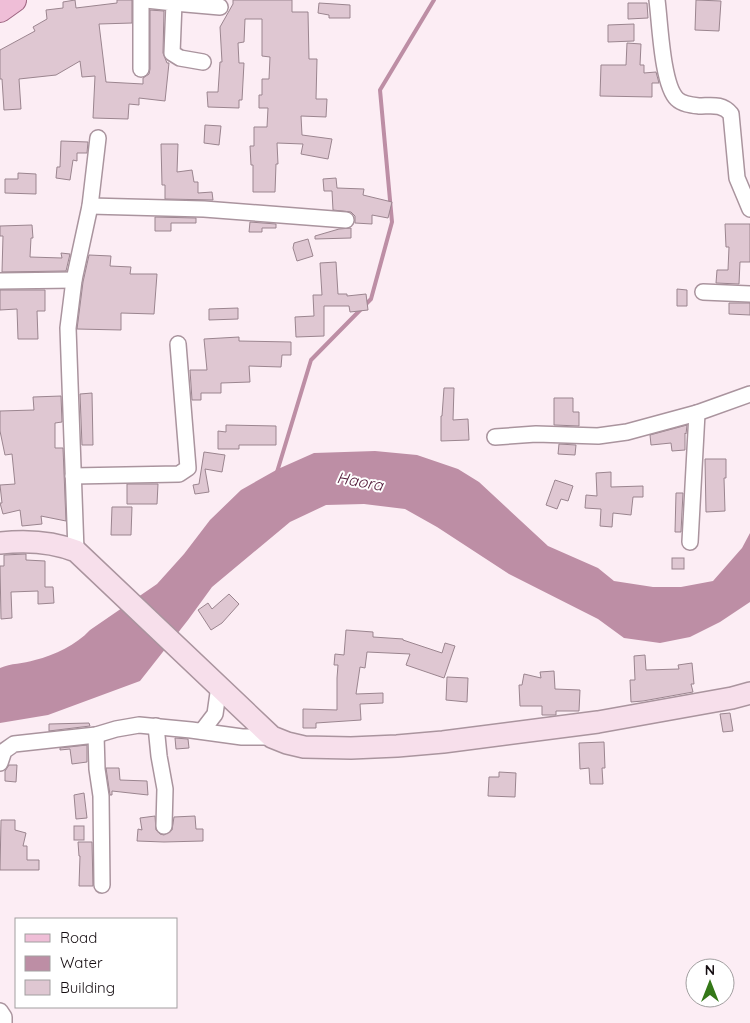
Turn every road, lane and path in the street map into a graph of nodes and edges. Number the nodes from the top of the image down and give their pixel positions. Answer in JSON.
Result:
{"nodes":[{"id":1,"x":14,"y":0,"type":"edge"},
{"id":2,"x":141,"y":0,"type":"edge"},
{"id":3,"x":146,"y":0,"type":"edge"},
{"id":4,"x":657,"y":0,"type":"edge"},
{"id":5,"x":174,"y":3,"type":"junction"},
{"id":6,"x":220,"y":7,"type":"dead end"},
{"id":7,"x":0,"y":10,"type":"edge"},
{"id":8,"x":203,"y":62,"type":"dead end"},
{"id":9,"x":141,"y":69,"type":"dead end"},
{"id":10,"x":98,"y":138,"type":"dead end"},
{"id":11,"x":90,"y":206,"type":"junction"},
{"id":12,"x":750,"y":209,"type":"edge"},
{"id":13,"x":346,"y":220,"type":"dead end"},
{"id":14,"x":74,"y":280,"type":"junction"},
{"id":15,"x":0,"y":281,"type":"edge"},
{"id":16,"x":703,"y":292,"type":"dead end"},
{"id":17,"x":750,"y":294,"type":"edge"},
{"id":18,"x":178,"y":344,"type":"dead end"},
{"id":19,"x":750,"y":394,"type":"edge"},
{"id":20,"x":697,"y":413,"type":"junction"},
{"id":21,"x":495,"y":437,"type":"dead end"},
{"id":22,"x":73,"y":476,"type":"junction"},
{"id":23,"x":690,"y":542,"type":"dead end"},
{"id":24,"x":0,"y":543,"type":"edge"},
{"id":25,"x":76,"y":551,"type":"junction"},
{"id":26,"x":215,"y":682,"type":"junction"},
{"id":27,"x":750,"y":693,"type":"edge"},
{"id":28,"x":156,"y":726,"type":"junction"},
{"id":29,"x":202,"y":731,"type":"junction"},
{"id":30,"x":96,"y":735,"type":"junction"},
{"id":31,"x":272,"y":737,"type":"junction"},
{"id":32,"x":0,"y":763,"type":"edge"},
{"id":33,"x":164,"y":826,"type":"dead end"},
{"id":34,"x":102,"y":885,"type":"dead end"},
{"id":35,"x":0,"y":1011,"type":"edge"},
{"id":36,"x":4,"y":1023,"type":"edge"}],
"edges":[{"from":1,"to":7,"type":"main road"},
{"from":2,"to":9,"type":"street"},
{"from":3,"to":5,"type":"street"},
{"from":4,"to":12,"type":"street"},
{"from":5,"to":6,"type":"street"},
{"from":5,"to":8,"type":"street"},
{"from":10,"to":11,"type":"street"},
{"from":11,"to":13,"type":"street"},
{"from":11,"to":14,"type":"street"},
{"from":14,"to":15,"type":"street"},
{"from":14,"to":22,"type":"street"},
{"from":16,"to":17,"type":"street"},
{"from":18,"to":22,"type":"street"},
{"from":19,"to":20,"type":"street"},
{"from":20,"to":21,"type":"street"},
{"from":20,"to":23,"type":"street"},
{"from":22,"to":25,"type":"street"},
{"from":24,"to":25,"type":"street"},
{"from":25,"to":26,"type":"street"},
{"from":26,"to":29,"type":"street"},
{"from":26,"to":31,"type":"street"},
{"from":27,"to":31,"type":"street"},
{"from":28,"to":29,"type":"street"},
{"from":28,"to":30,"type":"street"},
{"from":28,"to":33,"type":"street"},
{"from":29,"to":31,"type":"street"},
{"from":30,"to":32,"type":"street"},
{"from":30,"to":34,"type":"street"},
{"from":35,"to":36,"type":"street"}]}
